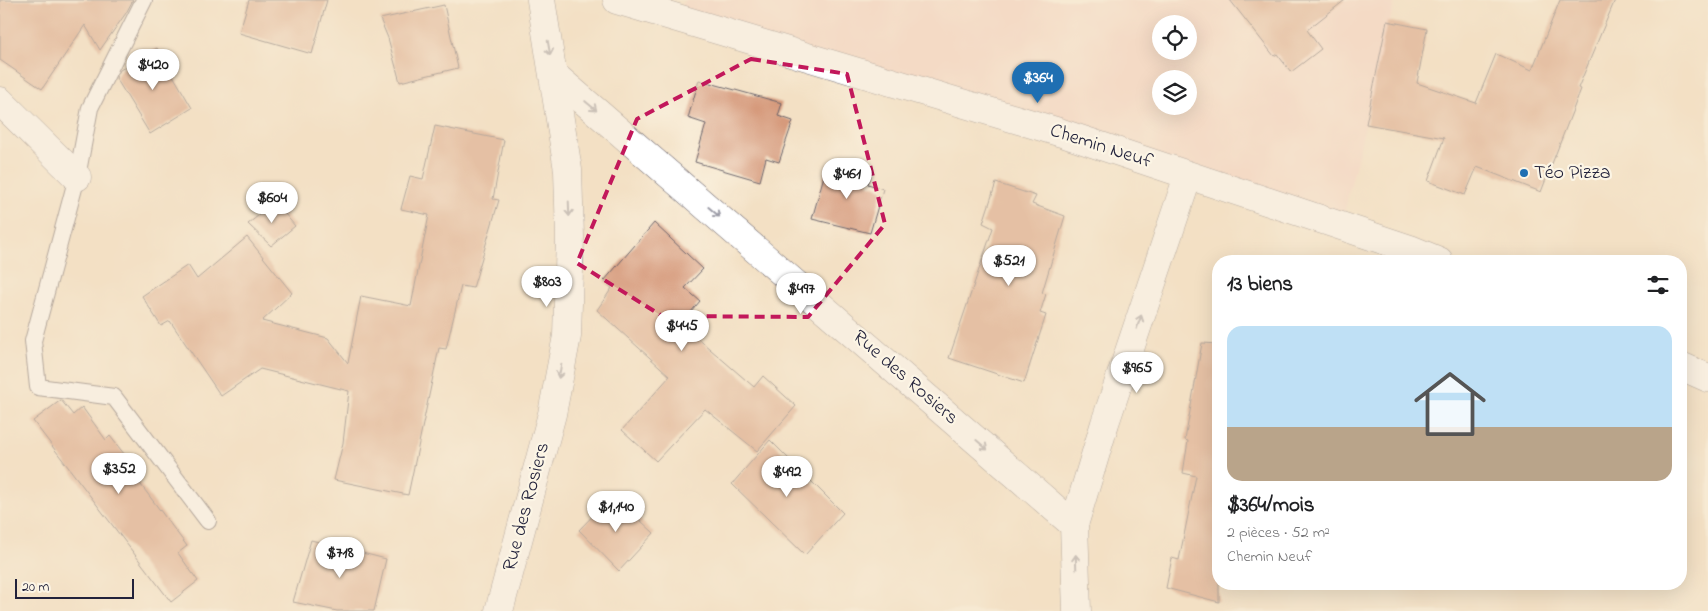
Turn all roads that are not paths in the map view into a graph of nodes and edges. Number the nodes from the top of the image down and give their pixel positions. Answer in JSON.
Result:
{"nodes":[{"id":1,"x":144,"y":0,"type":"edge"},
{"id":2,"x":541,"y":0,"type":"edge"},
{"id":3,"x":617,"y":0,"type":"edge"},
{"id":4,"x":554,"y":75,"type":"junction"},
{"id":5,"x":0,"y":101,"type":"edge"},
{"id":6,"x":1188,"y":176,"type":"junction"},
{"id":7,"x":77,"y":177,"type":"junction"},
{"id":8,"x":1424,"y":255,"type":"edge"},
{"id":9,"x":1687,"y":369,"type":"edge"},
{"id":10,"x":1708,"y":378,"type":"edge"},
{"id":11,"x":208,"y":520,"type":"dead end"},
{"id":12,"x":1074,"y":525,"type":"junction"},
{"id":13,"x":499,"y":611,"type":"edge"},
{"id":14,"x":1077,"y":611,"type":"edge"}],
"edges":[{"from":1,"to":7,"type":"lane"},
{"from":2,"to":4,"type":"street","name":"Rue des Rosiers","one_way":true},
{"from":3,"to":6,"type":"street","name":"Chemin Neuf"},
{"from":4,"to":12,"type":"street","name":"Rue des Rosiers","one_way":true},
{"from":4,"to":13,"type":"street","name":"Rue des Rosiers","one_way":true},
{"from":5,"to":7,"type":"street"},
{"from":6,"to":8,"type":"street","name":"Chemin Neuf"},
{"from":12,"to":6,"type":"street","one_way":true},
{"from":7,"to":11,"type":"lane"},
{"from":9,"to":10,"type":"street"},
{"from":14,"to":12,"type":"street","one_way":true}]}
